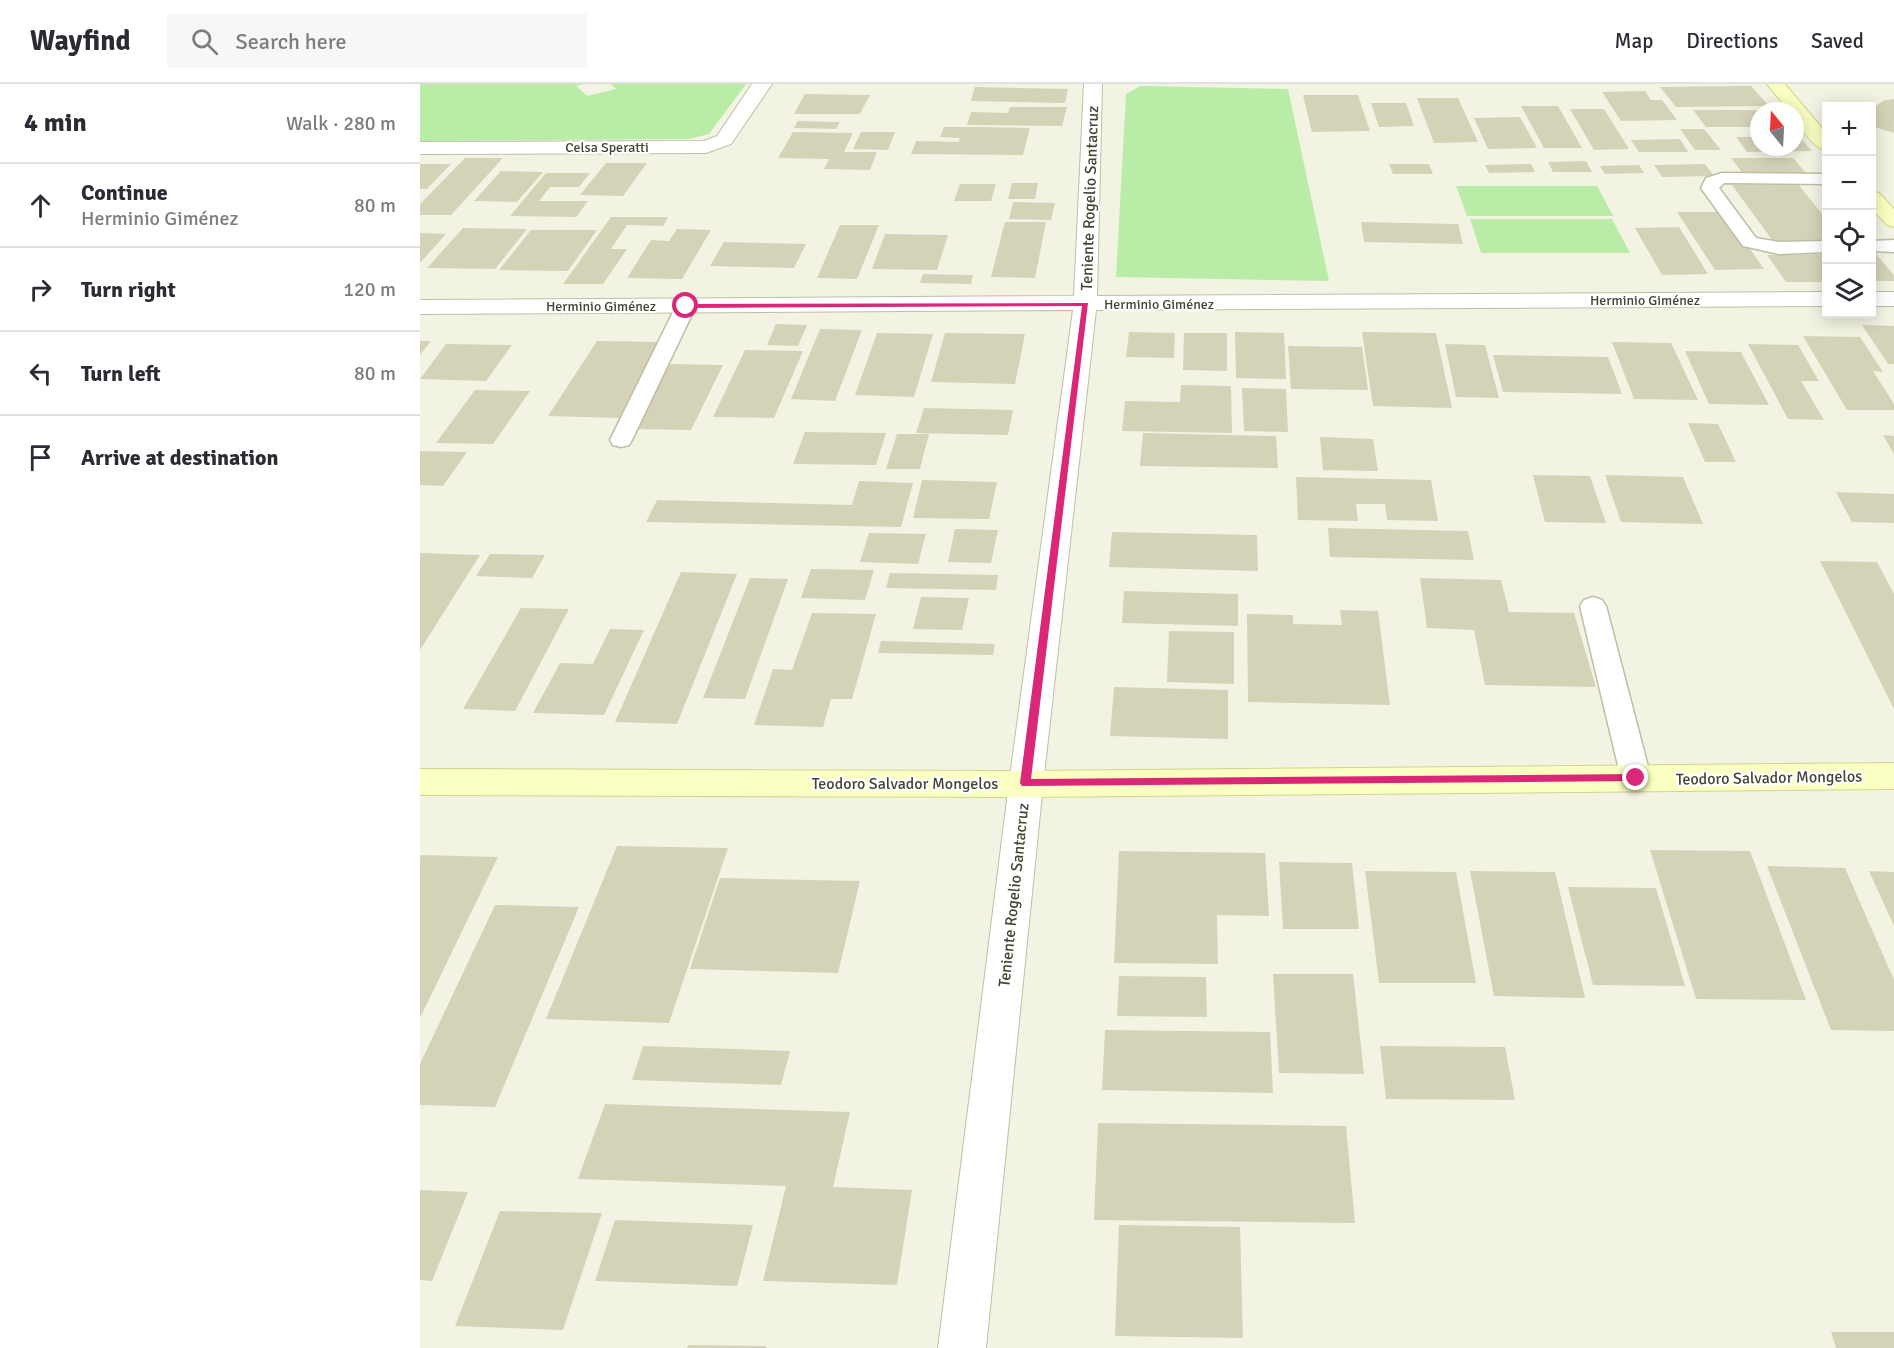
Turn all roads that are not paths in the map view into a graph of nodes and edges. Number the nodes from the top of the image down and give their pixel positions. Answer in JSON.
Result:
{"nodes":[{"id":1,"x":763,"y":84,"type":"edge"},
{"id":2,"x":1094,"y":84,"type":"edge"},
{"id":3,"x":1776,"y":84,"type":"edge"},
{"id":4,"x":1822,"y":139,"type":"edge"},
{"id":5,"x":420,"y":148,"type":"edge"},
{"id":6,"x":1822,"y":179,"type":"edge"},
{"id":7,"x":1876,"y":201,"type":"edge"},
{"id":8,"x":1894,"y":221,"type":"edge"},
{"id":9,"x":1876,"y":246,"type":"edge"},
{"id":10,"x":1894,"y":246,"type":"edge"},
{"id":11,"x":1822,"y":247,"type":"edge"},
{"id":12,"x":1822,"y":299,"type":"edge"},
{"id":13,"x":1876,"y":299,"type":"edge"},
{"id":14,"x":1894,"y":299,"type":"edge"},
{"id":15,"x":1085,"y":304,"type":"junction"},
{"id":16,"x":686,"y":306,"type":"junction"},
{"id":17,"x":420,"y":307,"type":"edge"},
{"id":18,"x":621,"y":440,"type":"dead end"},
{"id":19,"x":1593,"y":606,"type":"dead end"},
{"id":20,"x":1894,"y":776,"type":"edge"},
{"id":21,"x":1636,"y":778,"type":"junction"},
{"id":22,"x":420,"y":782,"type":"edge"},
{"id":23,"x":1026,"y":783,"type":"junction"},
{"id":24,"x":962,"y":1348,"type":"edge"}],
"edges":[{"from":1,"to":5,"type":"street","name":"Celsa Speratti"},
{"from":2,"to":15,"type":"street","name":"Teniente Rogelio Santacruz"},
{"from":3,"to":4,"type":"street"},
{"from":6,"to":11,"type":"lane"},
{"from":7,"to":8,"type":"street"},
{"from":9,"to":10,"type":"lane"},
{"from":12,"to":15,"type":"street","name":"Herminio Giménez"},
{"from":13,"to":14,"type":"street"},
{"from":15,"to":16,"type":"street","name":"Herminio Giménez"},
{"from":15,"to":23,"type":"street","name":"Teniente Rogelio Santacruz"},
{"from":16,"to":17,"type":"street","name":"Herminio Giménez"},
{"from":16,"to":18,"type":"lane"},
{"from":19,"to":21,"type":"lane"},
{"from":20,"to":21,"type":"street","name":"Teodoro Salvador Mongelos"},
{"from":21,"to":23,"type":"street","name":"Teodoro Salvador Mongelos"},
{"from":22,"to":23,"type":"street","name":"Teodoro Salvador Mongelos"},
{"from":23,"to":24,"type":"street","name":"Teniente Rogelio Santacruz"}]}
